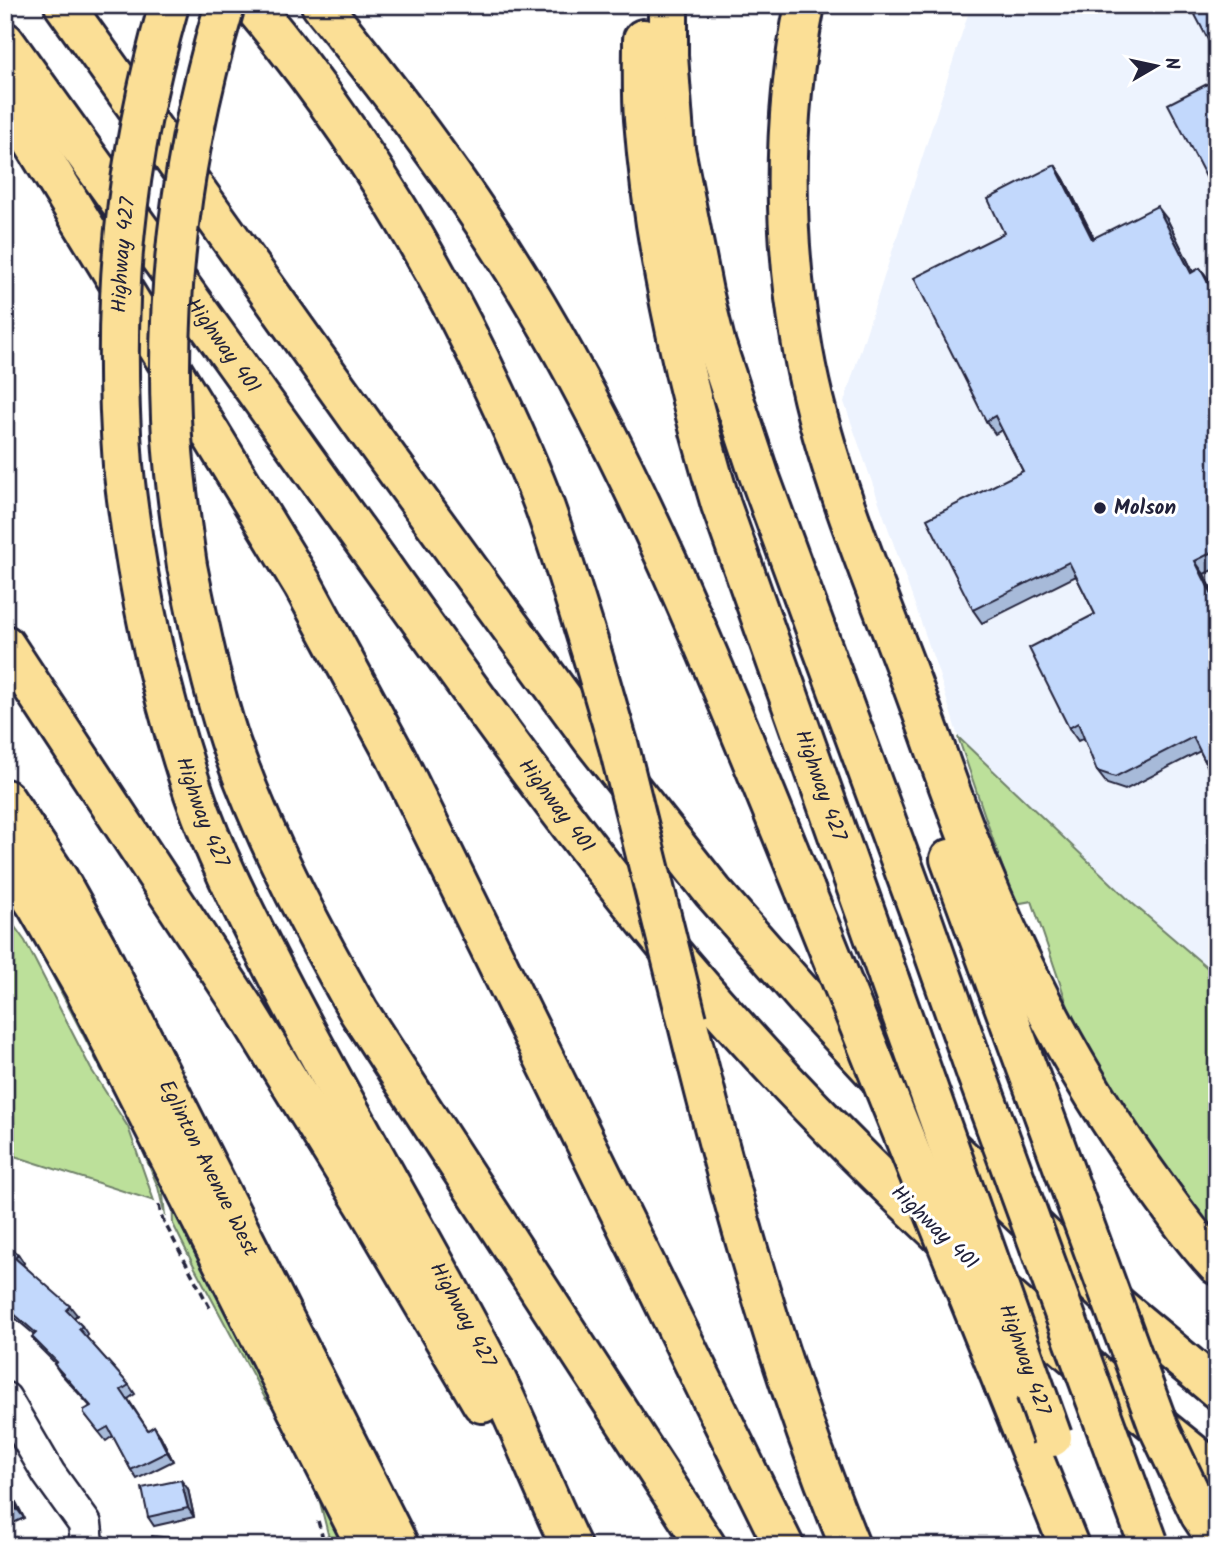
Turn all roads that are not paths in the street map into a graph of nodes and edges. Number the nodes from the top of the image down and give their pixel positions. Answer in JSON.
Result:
{"nodes":[{"id":1,"x":64,"y":5,"type":"edge"},
{"id":2,"x":169,"y":5,"type":"edge"},
{"id":3,"x":225,"y":5,"type":"edge"},
{"id":4,"x":253,"y":5,"type":"edge"},
{"id":5,"x":321,"y":5,"type":"edge"},
{"id":6,"x":642,"y":5,"type":"edge"},
{"id":7,"x":668,"y":5,"type":"edge"},
{"id":8,"x":783,"y":5,"type":"edge"},
{"id":9,"x":805,"y":5,"type":"edge"},
{"id":10,"x":5,"y":42,"type":"edge"},
{"id":11,"x":5,"y":96,"type":"edge"},
{"id":12,"x":5,"y":645,"type":"edge"},
{"id":13,"x":5,"y":799,"type":"edge"},
{"id":14,"x":5,"y":859,"type":"edge"},
{"id":15,"x":1217,"y":1265,"type":"edge"},
{"id":16,"x":1217,"y":1389,"type":"edge"},
{"id":17,"x":5,"y":1399,"type":"edge"},
{"id":18,"x":1217,"y":1473,"type":"edge"},
{"id":19,"x":1208,"y":1527,"type":"edge"},
{"id":20,"x":570,"y":1544,"type":"edge"},
{"id":21,"x":1149,"y":1544,"type":"edge"},
{"id":22,"x":86,"y":1546,"type":"edge"},
{"id":23,"x":366,"y":1546,"type":"edge"},
{"id":24,"x":399,"y":1546,"type":"edge"},
{"id":25,"x":706,"y":1546,"type":"edge"},
{"id":26,"x":784,"y":1546,"type":"edge"},
{"id":27,"x":850,"y":1546,"type":"edge"},
{"id":28,"x":1069,"y":1546,"type":"edge"},
{"id":29,"x":1090,"y":1546,"type":"edge"}],
"edges":[{"from":1,"to":16,"type":"main road"},
{"from":2,"to":20,"type":"main road","name":"Highway 427","bridge":true},
{"from":3,"to":25,"type":"main road","bridge":true},
{"from":4,"to":27,"type":"main road","bridge":true},
{"from":5,"to":28,"type":"main road","bridge":true},
{"from":6,"to":29,"type":"main road","name":"Highway 427","bridge":true},
{"from":7,"to":21,"type":"main road","bridge":true},
{"from":8,"to":19,"type":"main road","bridge":true},
{"from":9,"to":15,"type":"main road"},
{"from":10,"to":18,"type":"main road","name":"Highway 401"},
{"from":11,"to":26,"type":"main road"},
{"from":12,"to":20,"type":"main road"},
{"from":13,"to":24,"type":"main road","name":"Eglinton Avenue West"},
{"from":14,"to":23,"type":"main road","name":"Eglinton Avenue West"},
{"from":17,"to":22,"type":"street"}]}
